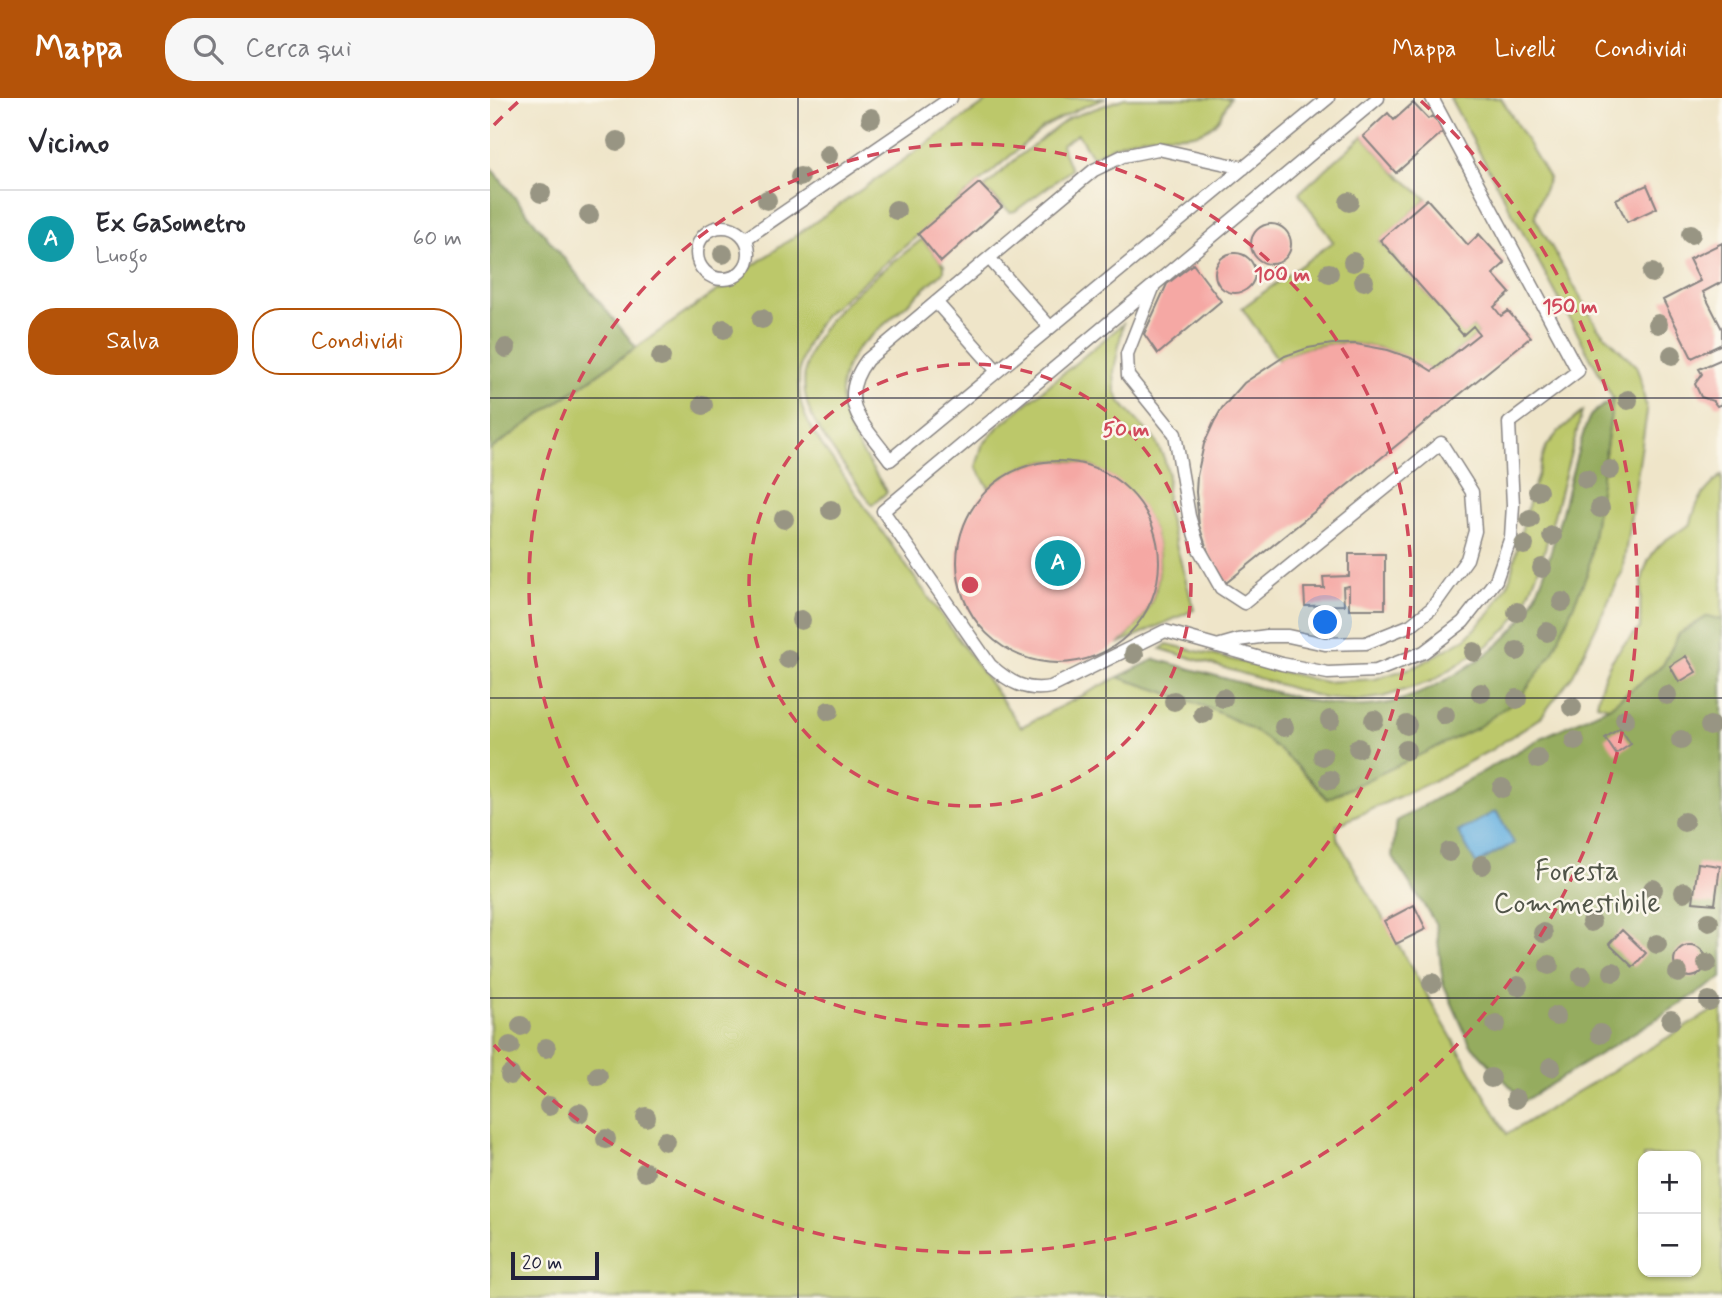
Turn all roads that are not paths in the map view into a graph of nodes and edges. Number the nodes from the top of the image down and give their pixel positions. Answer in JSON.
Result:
{"nodes":[{"id":1,"x":951,"y":98,"type":"edge"},
{"id":2,"x":1328,"y":98,"type":"edge"},
{"id":3,"x":1378,"y":98,"type":"edge"},
{"id":4,"x":1432,"y":98,"type":"edge"},
{"id":5,"x":1244,"y":168,"type":"junction"},
{"id":6,"x":745,"y":239,"type":"junction"},
{"id":7,"x":989,"y":258,"type":"junction"},
{"id":8,"x":1154,"y":285,"type":"junction"},
{"id":9,"x":936,"y":302,"type":"junction"},
{"id":10,"x":1051,"y":327,"type":"junction"},
{"id":11,"x":997,"y":371,"type":"junction"},
{"id":12,"x":1217,"y":646,"type":"junction"}],
"edges":[{"from":1,"to":6,"type":"lane"},
{"from":2,"to":5,"type":"lane"},
{"from":3,"to":8,"type":"lane"},
{"from":4,"to":12,"type":"lane"},
{"from":5,"to":7,"type":"lane"},
{"from":5,"to":10,"type":"lane"},
{"from":6,"to":6,"type":"lane"},
{"from":7,"to":9,"type":"lane"},
{"from":7,"to":10,"type":"lane"},
{"from":8,"to":12,"type":"lane"},
{"from":8,"to":12,"type":"lane"},
{"from":9,"to":11,"type":"lane"},
{"from":9,"to":11,"type":"lane"},
{"from":10,"to":11,"type":"lane"}]}
